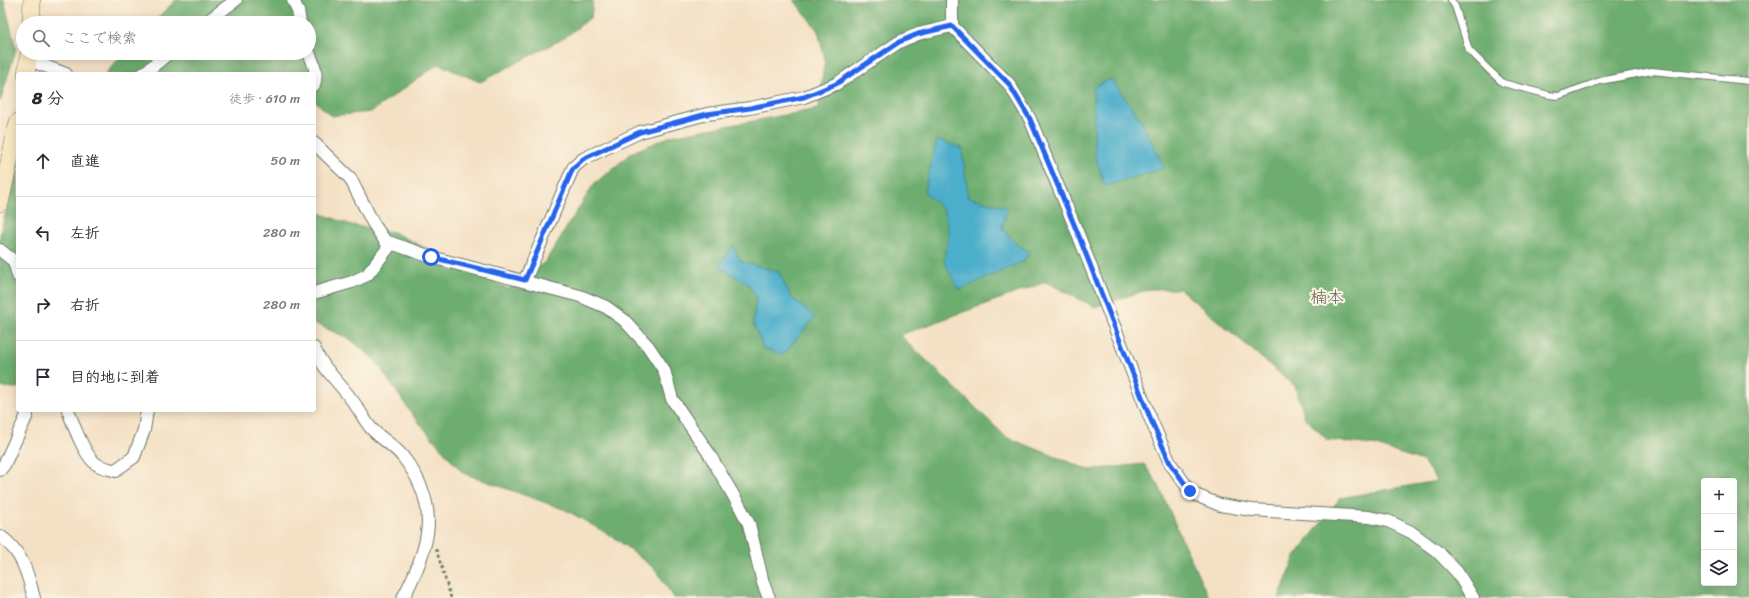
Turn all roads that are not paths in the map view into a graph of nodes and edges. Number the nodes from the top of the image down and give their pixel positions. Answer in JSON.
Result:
{"nodes":[{"id":1,"x":32,"y":0,"type":"edge"},
{"id":2,"x":236,"y":0,"type":"edge"},
{"id":3,"x":292,"y":0,"type":"edge"},
{"id":4,"x":952,"y":0,"type":"edge"},
{"id":5,"x":1451,"y":0,"type":"edge"},
{"id":6,"x":31,"y":16,"type":"edge"},
{"id":7,"x":214,"y":16,"type":"edge"},
{"id":8,"x":299,"y":16,"type":"edge"},
{"id":9,"x":952,"y":26,"type":"junction"},
{"id":10,"x":161,"y":60,"type":"edge"},
{"id":11,"x":312,"y":60,"type":"edge"},
{"id":12,"x":28,"y":62,"type":"edge"},
{"id":13,"x":60,"y":72,"type":"edge"},
{"id":14,"x":146,"y":72,"type":"edge"},
{"id":15,"x":316,"y":72,"type":"edge"},
{"id":16,"x":1749,"y":81,"type":"edge"},
{"id":17,"x":16,"y":131,"type":"edge"},
{"id":18,"x":316,"y":145,"type":"edge"},
{"id":19,"x":0,"y":203,"type":"edge"},
{"id":20,"x":392,"y":243,"type":"junction"},
{"id":21,"x":0,"y":250,"type":"edge"},
{"id":22,"x":16,"y":268,"type":"edge"},
{"id":23,"x":525,"y":280,"type":"junction"},
{"id":24,"x":316,"y":292,"type":"edge"},
{"id":25,"x":316,"y":352,"type":"edge"},
{"id":26,"x":27,"y":412,"type":"edge"},
{"id":27,"x":69,"y":412,"type":"edge"},
{"id":28,"x":146,"y":412,"type":"edge"},
{"id":29,"x":0,"y":470,"type":"edge"},
{"id":30,"x":0,"y":536,"type":"edge"},
{"id":31,"x":34,"y":598,"type":"edge"},
{"id":32,"x":403,"y":598,"type":"edge"},
{"id":33,"x":769,"y":598,"type":"edge"},
{"id":34,"x":1473,"y":598,"type":"edge"}],
"edges":[{"from":1,"to":6,"type":"main road"},
{"from":2,"to":7,"type":"street"},
{"from":3,"to":8,"type":"street"},
{"from":4,"to":9,"type":"street"},
{"from":5,"to":16,"type":"lane"},
{"from":9,"to":23,"type":"street"},
{"from":9,"to":34,"type":"street"},
{"from":10,"to":14,"type":"street"},
{"from":11,"to":15,"type":"street"},
{"from":12,"to":13,"type":"street"},
{"from":17,"to":19,"type":"main road"},
{"from":18,"to":20,"type":"street"},
{"from":20,"to":23,"type":"street"},
{"from":20,"to":24,"type":"street"},
{"from":21,"to":22,"type":"street"},
{"from":23,"to":33,"type":"street"},
{"from":25,"to":32,"type":"street"},
{"from":26,"to":29,"type":"street"},
{"from":27,"to":28,"type":"street"},
{"from":30,"to":31,"type":"street"}]}
